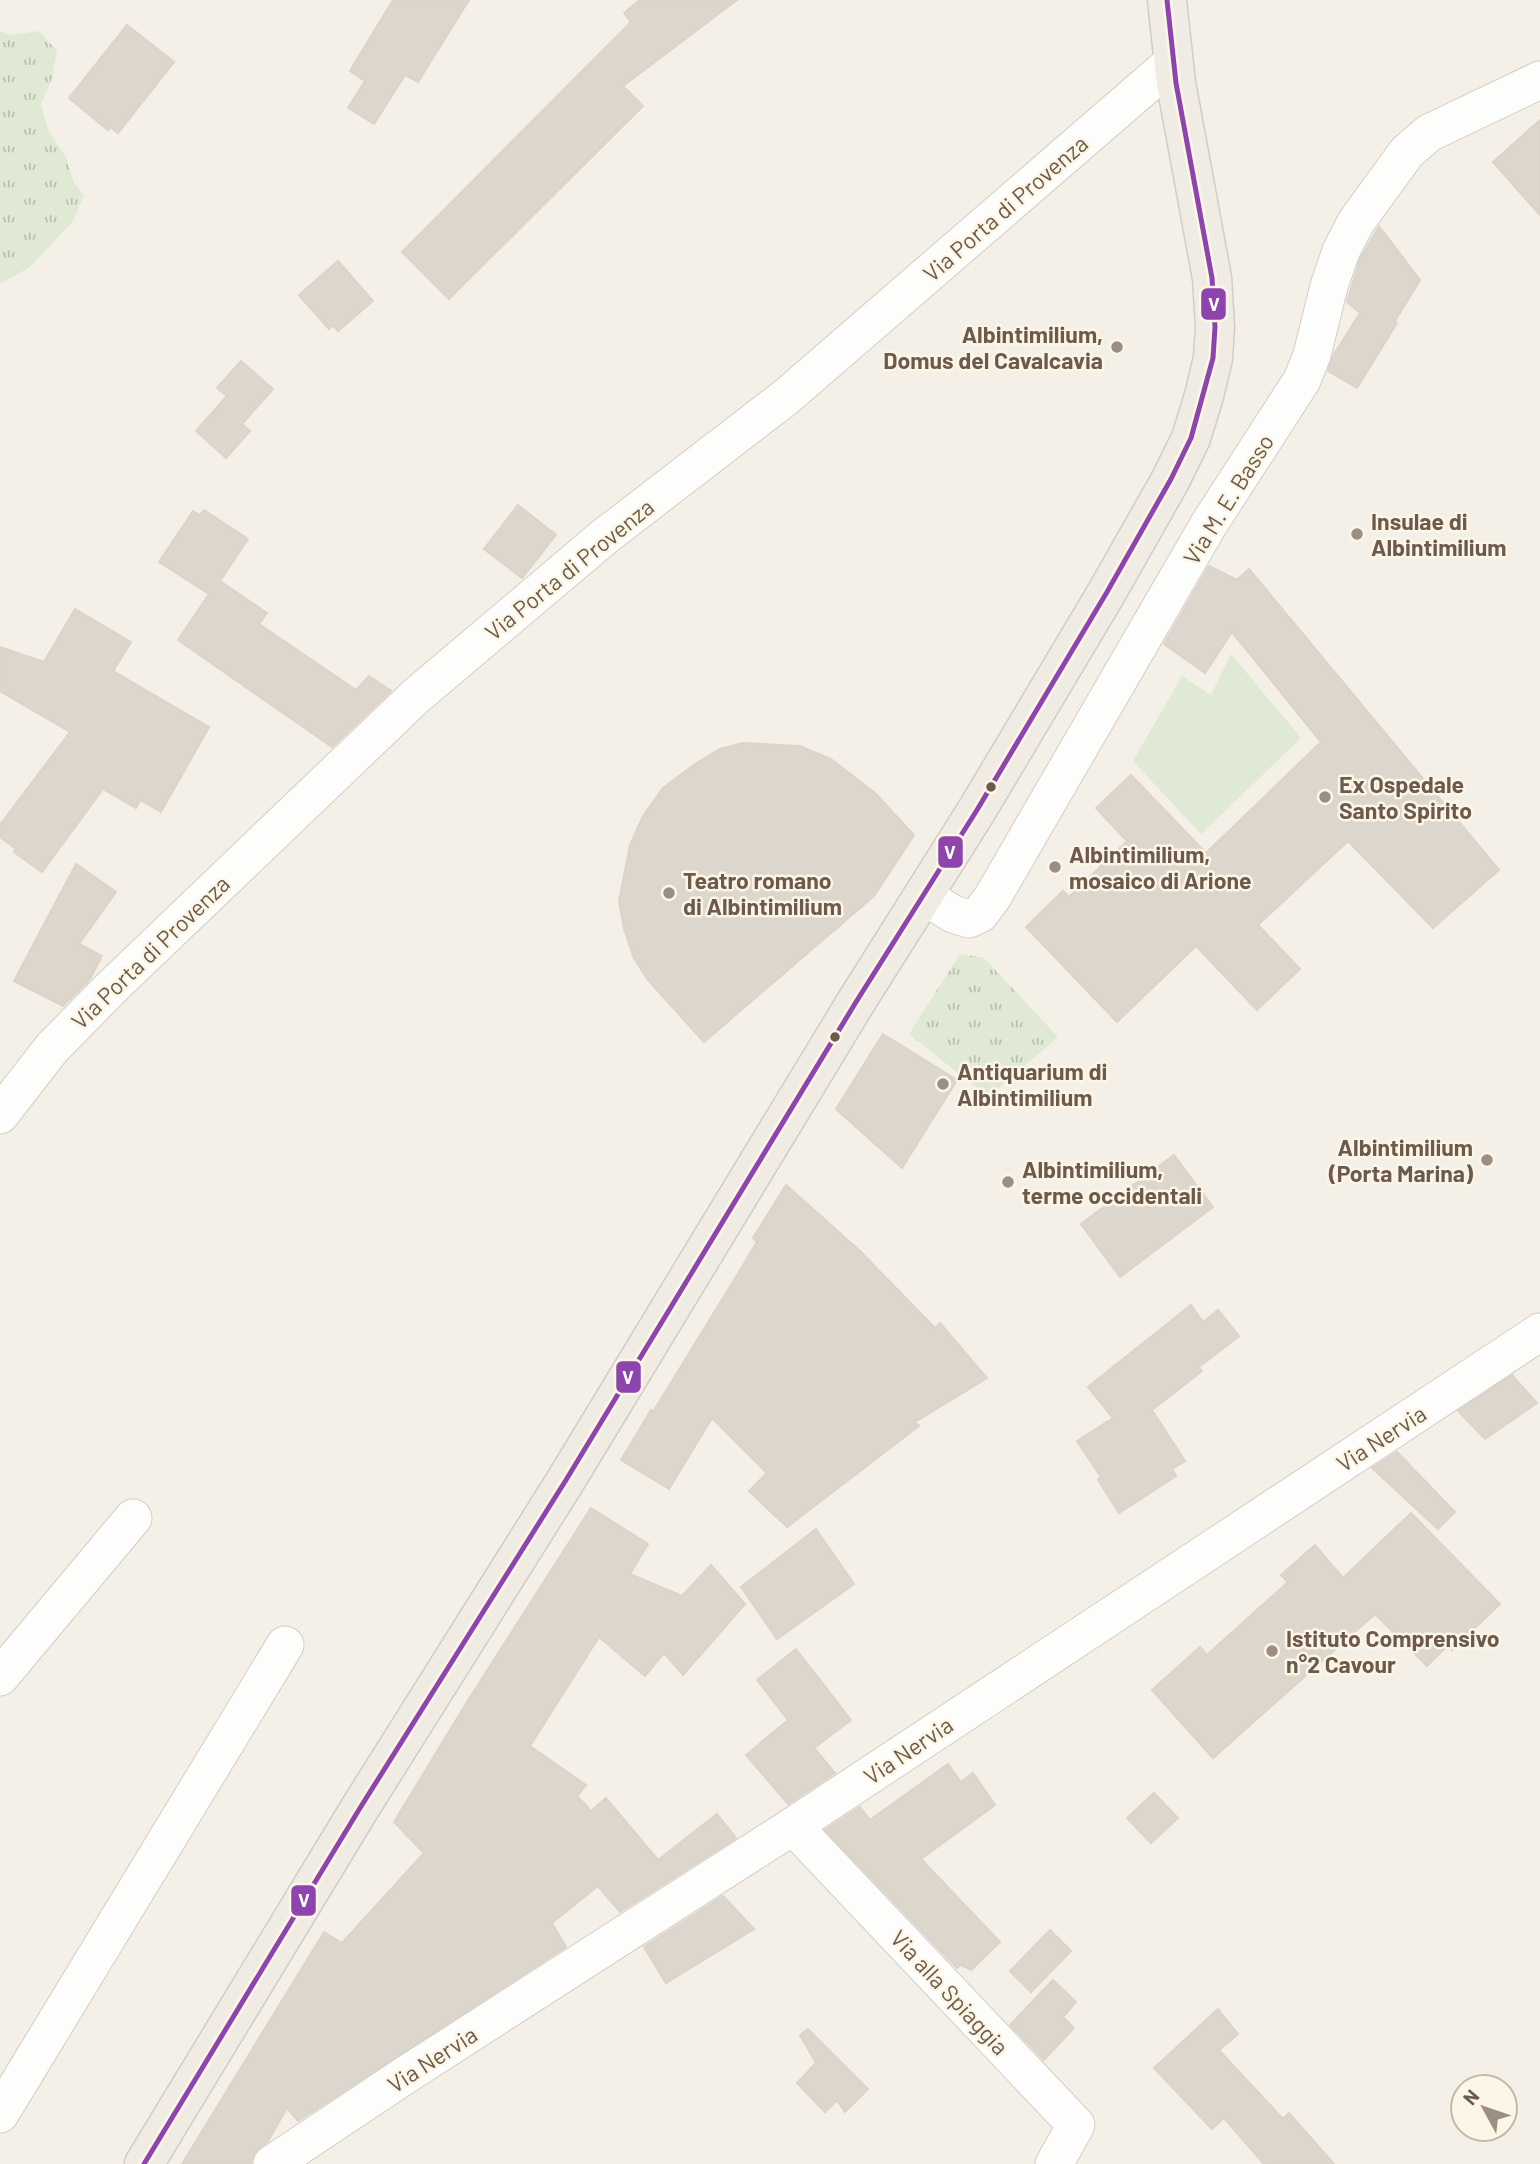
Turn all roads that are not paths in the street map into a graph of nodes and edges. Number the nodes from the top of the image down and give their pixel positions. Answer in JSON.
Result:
{"nodes":[{"id":1,"x":1167,"y":0,"type":"edge"},
{"id":2,"x":1174,"y":73,"type":"junction"},
{"id":3,"x":1540,"y":79,"type":"edge"},
{"id":4,"x":924,"y":895,"type":"junction"},
{"id":5,"x":0,"y":1115,"type":"edge"},
{"id":6,"x":1540,"y":1332,"type":"edge"},
{"id":7,"x":132,"y":1518,"type":"dead end"},
{"id":8,"x":285,"y":1645,"type":"dead end"},
{"id":9,"x":0,"y":1677,"type":"edge"},
{"id":10,"x":793,"y":1826,"type":"junction"},
{"id":11,"x":0,"y":2114,"type":"edge"},
{"id":12,"x":144,"y":2164,"type":"edge"},
{"id":13,"x":272,"y":2164,"type":"edge"},
{"id":14,"x":1054,"y":2164,"type":"edge"}],
"edges":[{"from":1,"to":2,"type":"main road"},
{"from":2,"to":4,"type":"main road"},
{"from":2,"to":5,"type":"street","name":"Via Porta di Provenza"},
{"from":3,"to":4,"type":"street","name":"Via M. E. Basso"},
{"from":4,"to":12,"type":"main road"},
{"from":6,"to":10,"type":"street","name":"Via Nervia"},
{"from":7,"to":9,"type":"street"},
{"from":8,"to":11,"type":"street"},
{"from":10,"to":13,"type":"street","name":"Via Nervia"},
{"from":10,"to":14,"type":"street","name":"Via alla Spiaggia"}]}
